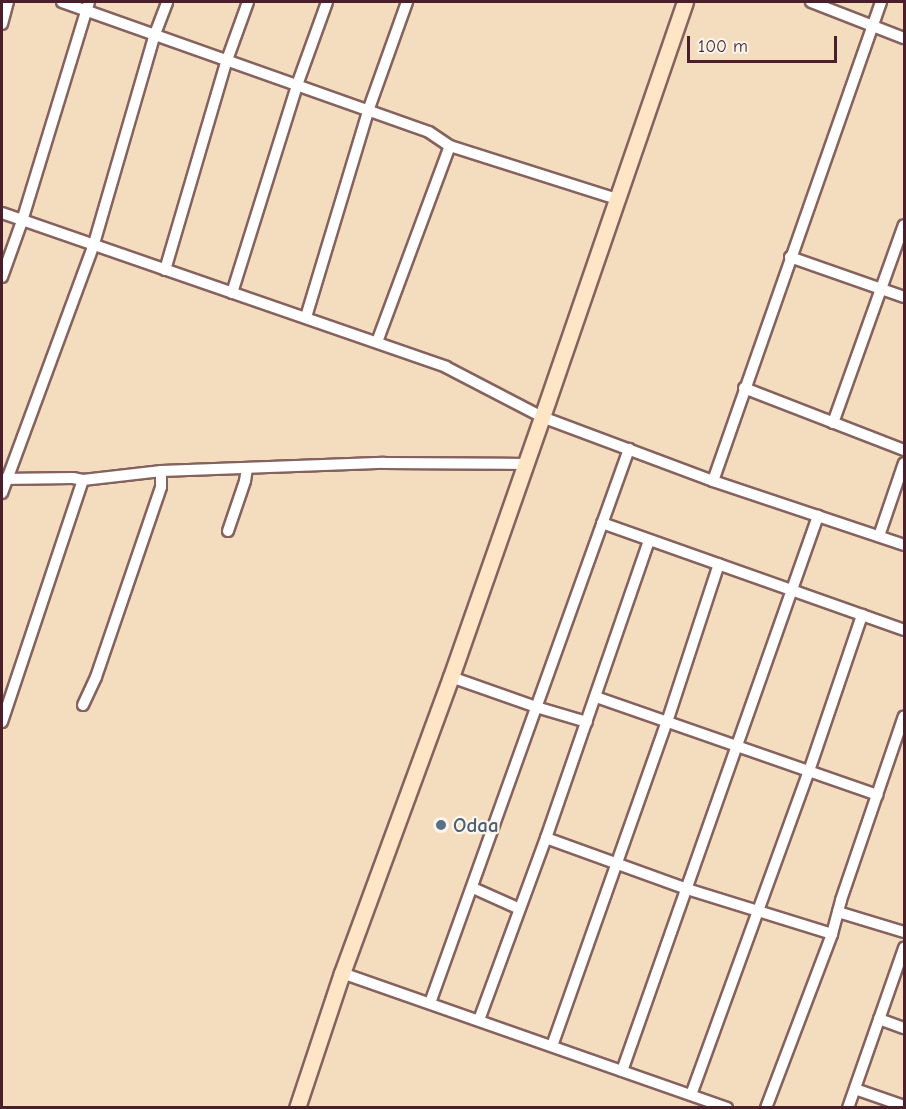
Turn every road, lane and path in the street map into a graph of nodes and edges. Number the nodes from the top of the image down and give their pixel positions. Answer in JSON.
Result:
{"nodes":[{"id":1,"x":8,"y":2,"type":"edge"},
{"id":2,"x":62,"y":2,"type":"edge"},
{"id":3,"x":167,"y":2,"type":"edge"},
{"id":4,"x":248,"y":2,"type":"edge"},
{"id":5,"x":327,"y":2,"type":"edge"},
{"id":6,"x":407,"y":2,"type":"edge"},
{"id":7,"x":685,"y":2,"type":"edge"},
{"id":8,"x":811,"y":2,"type":"edge"},
{"id":9,"x":881,"y":2,"type":"edge"},
{"id":10,"x":87,"y":6,"type":"edge"},
{"id":11,"x":2,"y":24,"type":"edge"},
{"id":12,"x":872,"y":26,"type":"junction"},
{"id":13,"x":155,"y":34,"type":"junction"},
{"id":14,"x":904,"y":38,"type":"edge"},
{"id":15,"x":227,"y":60,"type":"junction"},
{"id":16,"x":297,"y":85,"type":"junction"},
{"id":17,"x":368,"y":111,"type":"junction"},
{"id":18,"x":450,"y":146,"type":"junction"},
{"id":19,"x":617,"y":200,"type":"junction"},
{"id":20,"x":2,"y":213,"type":"edge"},
{"id":21,"x":22,"y":221,"type":"junction"},
{"id":22,"x":904,"y":225,"type":"edge"},
{"id":23,"x":93,"y":247,"type":"junction"},
{"id":24,"x":790,"y":257,"type":"junction"},
{"id":25,"x":165,"y":270,"type":"junction"},
{"id":26,"x":2,"y":277,"type":"edge"},
{"id":27,"x":881,"y":289,"type":"junction"},
{"id":28,"x":232,"y":292,"type":"junction"},
{"id":29,"x":904,"y":297,"type":"edge"},
{"id":30,"x":306,"y":317,"type":"junction"},
{"id":31,"x":377,"y":342,"type":"junction"},
{"id":32,"x":744,"y":388,"type":"junction"},
{"id":33,"x":542,"y":417,"type":"junction"},
{"id":34,"x":833,"y":423,"type":"junction"},
{"id":35,"x":629,"y":450,"type":"junction"},
{"id":36,"x":904,"y":450,"type":"edge"},
{"id":37,"x":525,"y":464,"type":"junction"},
{"id":38,"x":904,"y":464,"type":"edge"},
{"id":39,"x":247,"y":469,"type":"junction"},
{"id":40,"x":161,"y":471,"type":"junction"},
{"id":41,"x":4,"y":479,"type":"edge"},
{"id":42,"x":83,"y":480,"type":"junction"},
{"id":43,"x":712,"y":481,"type":"junction"},
{"id":44,"x":2,"y":494,"type":"edge"},
{"id":45,"x":818,"y":516,"type":"junction"},
{"id":46,"x":603,"y":523,"type":"junction"},
{"id":47,"x":228,"y":531,"type":"dead end"},
{"id":48,"x":879,"y":536,"type":"junction"},
{"id":49,"x":649,"y":540,"type":"junction"},
{"id":50,"x":904,"y":545,"type":"edge"},
{"id":51,"x":719,"y":564,"type":"junction"},
{"id":52,"x":791,"y":589,"type":"junction"},
{"id":53,"x":862,"y":615,"type":"junction"},
{"id":54,"x":904,"y":630,"type":"edge"},
{"id":55,"x":451,"y":677,"type":"junction"},
{"id":56,"x":596,"y":697,"type":"junction"},
{"id":57,"x":83,"y":705,"type":"dead end"},
{"id":58,"x":536,"y":707,"type":"junction"},
{"id":59,"x":904,"y":716,"type":"edge"},
{"id":60,"x":2,"y":722,"type":"edge"},
{"id":61,"x":587,"y":722,"type":"junction"},
{"id":62,"x":667,"y":722,"type":"junction"},
{"id":63,"x":735,"y":746,"type":"junction"},
{"id":64,"x":809,"y":771,"type":"junction"},
{"id":65,"x":877,"y":795,"type":"junction"},
{"id":66,"x":546,"y":838,"type":"junction"},
{"id":67,"x":615,"y":864,"type":"junction"},
{"id":68,"x":472,"y":888,"type":"junction"},
{"id":69,"x":687,"y":889,"type":"junction"},
{"id":70,"x":520,"y":909,"type":"junction"},
{"id":71,"x":756,"y":912,"type":"junction"},
{"id":72,"x":838,"y":912,"type":"junction"},
{"id":73,"x":904,"y":932,"type":"edge"},
{"id":74,"x":832,"y":934,"type":"junction"},
{"id":75,"x":904,"y":948,"type":"edge"},
{"id":76,"x":342,"y":973,"type":"junction"},
{"id":77,"x":430,"y":1003,"type":"junction"},
{"id":78,"x":879,"y":1019,"type":"junction"},
{"id":79,"x":479,"y":1020,"type":"junction"},
{"id":80,"x":904,"y":1028,"type":"edge"},
{"id":81,"x":552,"y":1046,"type":"junction"},
{"id":82,"x":622,"y":1071,"type":"junction"},
{"id":83,"x":855,"y":1089,"type":"junction"},
{"id":84,"x":691,"y":1095,"type":"junction"},
{"id":85,"x":904,"y":1106,"type":"edge"},
{"id":86,"x":297,"y":1107,"type":"edge"},
{"id":87,"x":727,"y":1107,"type":"edge"},
{"id":88,"x":766,"y":1107,"type":"edge"},
{"id":89,"x":848,"y":1107,"type":"edge"}],
"edges":[{"from":1,"to":11,"type":"street"},
{"from":2,"to":10,"type":"street"},
{"from":3,"to":13,"type":"street"},
{"from":4,"to":15,"type":"street"},
{"from":5,"to":16,"type":"street"},
{"from":6,"to":17,"type":"street"},
{"from":7,"to":19,"type":"main road"},
{"from":8,"to":12,"type":"street"},
{"from":9,"to":12,"type":"street"},
{"from":10,"to":13,"type":"street"},
{"from":10,"to":21,"type":"street"},
{"from":12,"to":14,"type":"street"},
{"from":12,"to":24,"type":"street"},
{"from":13,"to":15,"type":"street"},
{"from":13,"to":23,"type":"street"},
{"from":15,"to":16,"type":"street"},
{"from":15,"to":25,"type":"street"},
{"from":16,"to":17,"type":"street"},
{"from":16,"to":28,"type":"street"},
{"from":17,"to":18,"type":"street"},
{"from":17,"to":30,"type":"street"},
{"from":18,"to":19,"type":"street"},
{"from":18,"to":31,"type":"street"},
{"from":19,"to":33,"type":"main road"},
{"from":20,"to":21,"type":"street"},
{"from":21,"to":23,"type":"street"},
{"from":21,"to":26,"type":"street"},
{"from":22,"to":27,"type":"street"},
{"from":23,"to":25,"type":"street"},
{"from":23,"to":41,"type":"street"},
{"from":24,"to":27,"type":"street"},
{"from":24,"to":32,"type":"street"},
{"from":25,"to":28,"type":"street"},
{"from":27,"to":29,"type":"street"},
{"from":27,"to":34,"type":"street"},
{"from":28,"to":30,"type":"street"},
{"from":30,"to":31,"type":"street"},
{"from":31,"to":33,"type":"street"},
{"from":32,"to":34,"type":"street"},
{"from":32,"to":43,"type":"street"},
{"from":33,"to":35,"type":"street"},
{"from":33,"to":37,"type":"main road"},
{"from":34,"to":36,"type":"street"},
{"from":35,"to":43,"type":"street"},
{"from":35,"to":46,"type":"street"},
{"from":37,"to":39,"type":"street"},
{"from":37,"to":55,"type":"main road"},
{"from":38,"to":48,"type":"street"},
{"from":39,"to":40,"type":"street"},
{"from":39,"to":47,"type":"street"},
{"from":40,"to":42,"type":"street"},
{"from":40,"to":57,"type":"street"},
{"from":41,"to":42,"type":"street"},
{"from":41,"to":44,"type":"street"},
{"from":42,"to":60,"type":"street"},
{"from":43,"to":45,"type":"street"},
{"from":45,"to":48,"type":"street"},
{"from":45,"to":52,"type":"street"},
{"from":46,"to":49,"type":"street"},
{"from":46,"to":58,"type":"street"},
{"from":48,"to":50,"type":"street"},
{"from":49,"to":51,"type":"street"},
{"from":49,"to":56,"type":"street"},
{"from":51,"to":52,"type":"street"},
{"from":51,"to":62,"type":"street"},
{"from":52,"to":53,"type":"street"},
{"from":52,"to":63,"type":"street"},
{"from":53,"to":54,"type":"street"},
{"from":53,"to":64,"type":"street"},
{"from":55,"to":58,"type":"street"},
{"from":55,"to":76,"type":"main road"},
{"from":56,"to":61,"type":"street"},
{"from":56,"to":62,"type":"street"},
{"from":58,"to":61,"type":"street"},
{"from":58,"to":68,"type":"street"},
{"from":59,"to":65,"type":"street"},
{"from":61,"to":66,"type":"street"},
{"from":62,"to":63,"type":"street"},
{"from":62,"to":67,"type":"street"},
{"from":63,"to":64,"type":"street"},
{"from":63,"to":69,"type":"street"},
{"from":64,"to":65,"type":"street"},
{"from":64,"to":71,"type":"street"},
{"from":65,"to":72,"type":"street"},
{"from":66,"to":67,"type":"street"},
{"from":66,"to":70,"type":"street"},
{"from":67,"to":69,"type":"street"},
{"from":67,"to":81,"type":"street"},
{"from":68,"to":70,"type":"street"},
{"from":68,"to":77,"type":"street"},
{"from":69,"to":71,"type":"street"},
{"from":69,"to":82,"type":"street"},
{"from":70,"to":79,"type":"street"},
{"from":71,"to":74,"type":"street"},
{"from":71,"to":84,"type":"street"},
{"from":72,"to":73,"type":"street"},
{"from":72,"to":74,"type":"street"},
{"from":74,"to":88,"type":"street"},
{"from":75,"to":78,"type":"street"},
{"from":76,"to":77,"type":"street"},
{"from":76,"to":86,"type":"main road"},
{"from":77,"to":79,"type":"street"},
{"from":78,"to":80,"type":"street"},
{"from":78,"to":83,"type":"street"},
{"from":79,"to":81,"type":"street"},
{"from":81,"to":82,"type":"street"},
{"from":82,"to":84,"type":"street"},
{"from":83,"to":85,"type":"street"},
{"from":83,"to":89,"type":"street"},
{"from":84,"to":87,"type":"street"}]}
